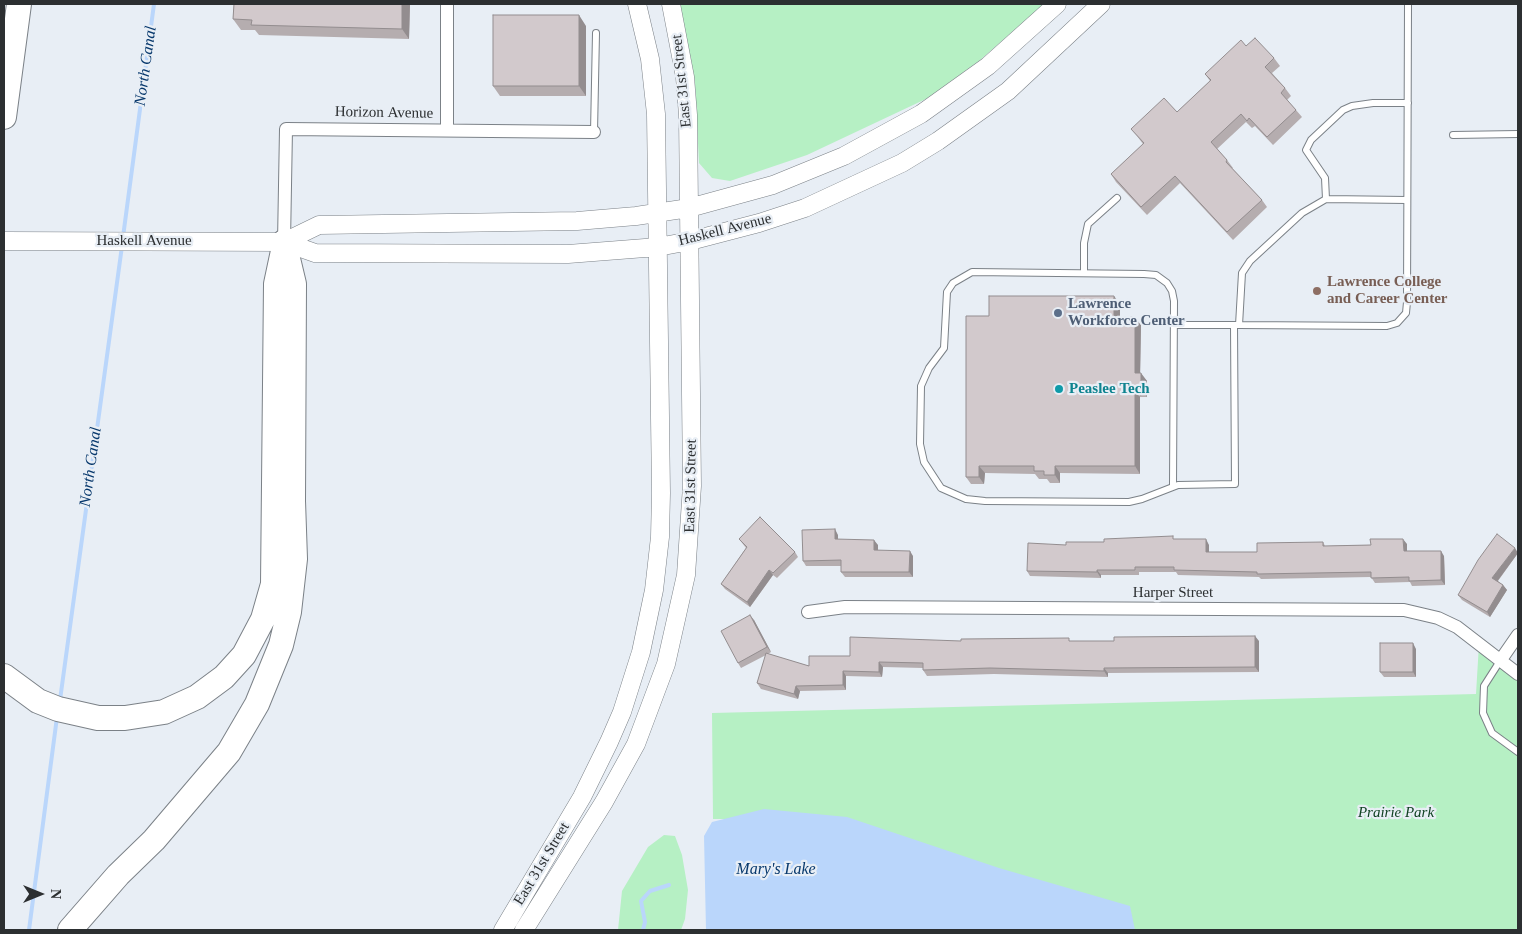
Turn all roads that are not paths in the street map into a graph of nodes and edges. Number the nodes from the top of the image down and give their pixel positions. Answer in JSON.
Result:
{"nodes":[{"id":1,"x":20,"y":4,"type":"edge"},
{"id":2,"x":447,"y":4,"type":"edge"},
{"id":3,"x":637,"y":4,"type":"edge"},
{"id":4,"x":671,"y":4,"type":"edge"},
{"id":5,"x":1056,"y":4,"type":"edge"},
{"id":6,"x":1101,"y":4,"type":"edge"},
{"id":7,"x":1408,"y":4,"type":"edge"},
{"id":8,"x":596,"y":33,"type":"dead end"},
{"id":9,"x":1408,"y":103,"type":"junction"},
{"id":10,"x":4,"y":117,"type":"edge"},
{"id":11,"x":447,"y":130,"type":"junction"},
{"id":12,"x":594,"y":132,"type":"joint"},
{"id":13,"x":1518,"y":134,"type":"edge"},
{"id":14,"x":1453,"y":135,"type":"dead end"},
{"id":15,"x":1116,"y":198,"type":"dead end"},
{"id":16,"x":1326,"y":199,"type":"junction"},
{"id":17,"x":1407,"y":200,"type":"junction"},
{"id":18,"x":689,"y":208,"type":"junction"},
{"id":19,"x":657,"y":213,"type":"junction"},
{"id":20,"x":4,"y":241,"type":"edge"},
{"id":21,"x":690,"y":241,"type":"junction"},
{"id":22,"x":284,"y":242,"type":"junction"},
{"id":23,"x":658,"y":247,"type":"junction"},
{"id":24,"x":1084,"y":273,"type":"junction"},
{"id":25,"x":1174,"y":325,"type":"junction"},
{"id":26,"x":1237,"y":325,"type":"junction"},
{"id":27,"x":1173,"y":486,"type":"junction"},
{"id":28,"x":808,"y":612,"type":"dead end"},
{"id":29,"x":1518,"y":635,"type":"edge"},
{"id":30,"x":1500,"y":661,"type":"junction"},
{"id":31,"x":1518,"y":674,"type":"edge"},
{"id":32,"x":11,"y":681,"type":"edge"},
{"id":33,"x":1518,"y":752,"type":"edge"},
{"id":34,"x":76,"y":924,"type":"edge"},
{"id":35,"x":503,"y":930,"type":"edge"},
{"id":36,"x":524,"y":930,"type":"edge"}],
"edges":[{"from":1,"to":10,"type":"highway"},
{"from":2,"to":11,"type":"street"},
{"from":3,"to":19,"type":"main road","name":"East 31st Street"},
{"from":4,"to":18,"type":"main road","name":"East 31st Street"},
{"from":5,"to":18,"type":"main road","name":"Haskell Avenue"},
{"from":6,"to":21,"type":"main road","name":"Haskell Avenue"},
{"from":7,"to":9,"type":"lane"},
{"from":8,"to":12,"type":"lane"},
{"from":9,"to":16,"type":"lane"},
{"from":9,"to":17,"type":"lane"},
{"from":11,"to":12,"type":"street","name":"Horizon Avenue"},
{"from":11,"to":22,"type":"street","name":"Horizon Avenue"},
{"from":13,"to":14,"type":"lane"},
{"from":15,"to":24,"type":"lane"},
{"from":16,"to":17,"type":"lane"},
{"from":16,"to":26,"type":"lane"},
{"from":17,"to":26,"type":"lane"},
{"from":18,"to":19,"type":"main road","name":"Haskell Avenue"},
{"from":18,"to":21,"type":"main road","name":"East 31st Street"},
{"from":19,"to":22,"type":"main road","name":"Haskell Avenue"},
{"from":19,"to":23,"type":"main road","name":"East 31st Street"},
{"from":20,"to":22,"type":"main road","name":"Haskell Avenue"},
{"from":21,"to":23,"type":"main road","name":"Haskell Avenue"},
{"from":21,"to":36,"type":"main road","name":"East 31st Street"},
{"from":22,"to":23,"type":"main road","name":"Haskell Avenue"},
{"from":22,"to":32,"type":"highway"},
{"from":22,"to":34,"type":"highway"},
{"from":23,"to":35,"type":"main road","name":"East 31st Street"},
{"from":24,"to":25,"type":"lane"},
{"from":24,"to":27,"type":"lane"},
{"from":25,"to":26,"type":"lane"},
{"from":25,"to":27,"type":"lane"},
{"from":26,"to":27,"type":"lane"},
{"from":28,"to":30,"type":"street","name":"Harper Street"},
{"from":29,"to":30,"type":"street"},
{"from":30,"to":31,"type":"street","name":"Harper Street"},
{"from":30,"to":33,"type":"lane"}]}
